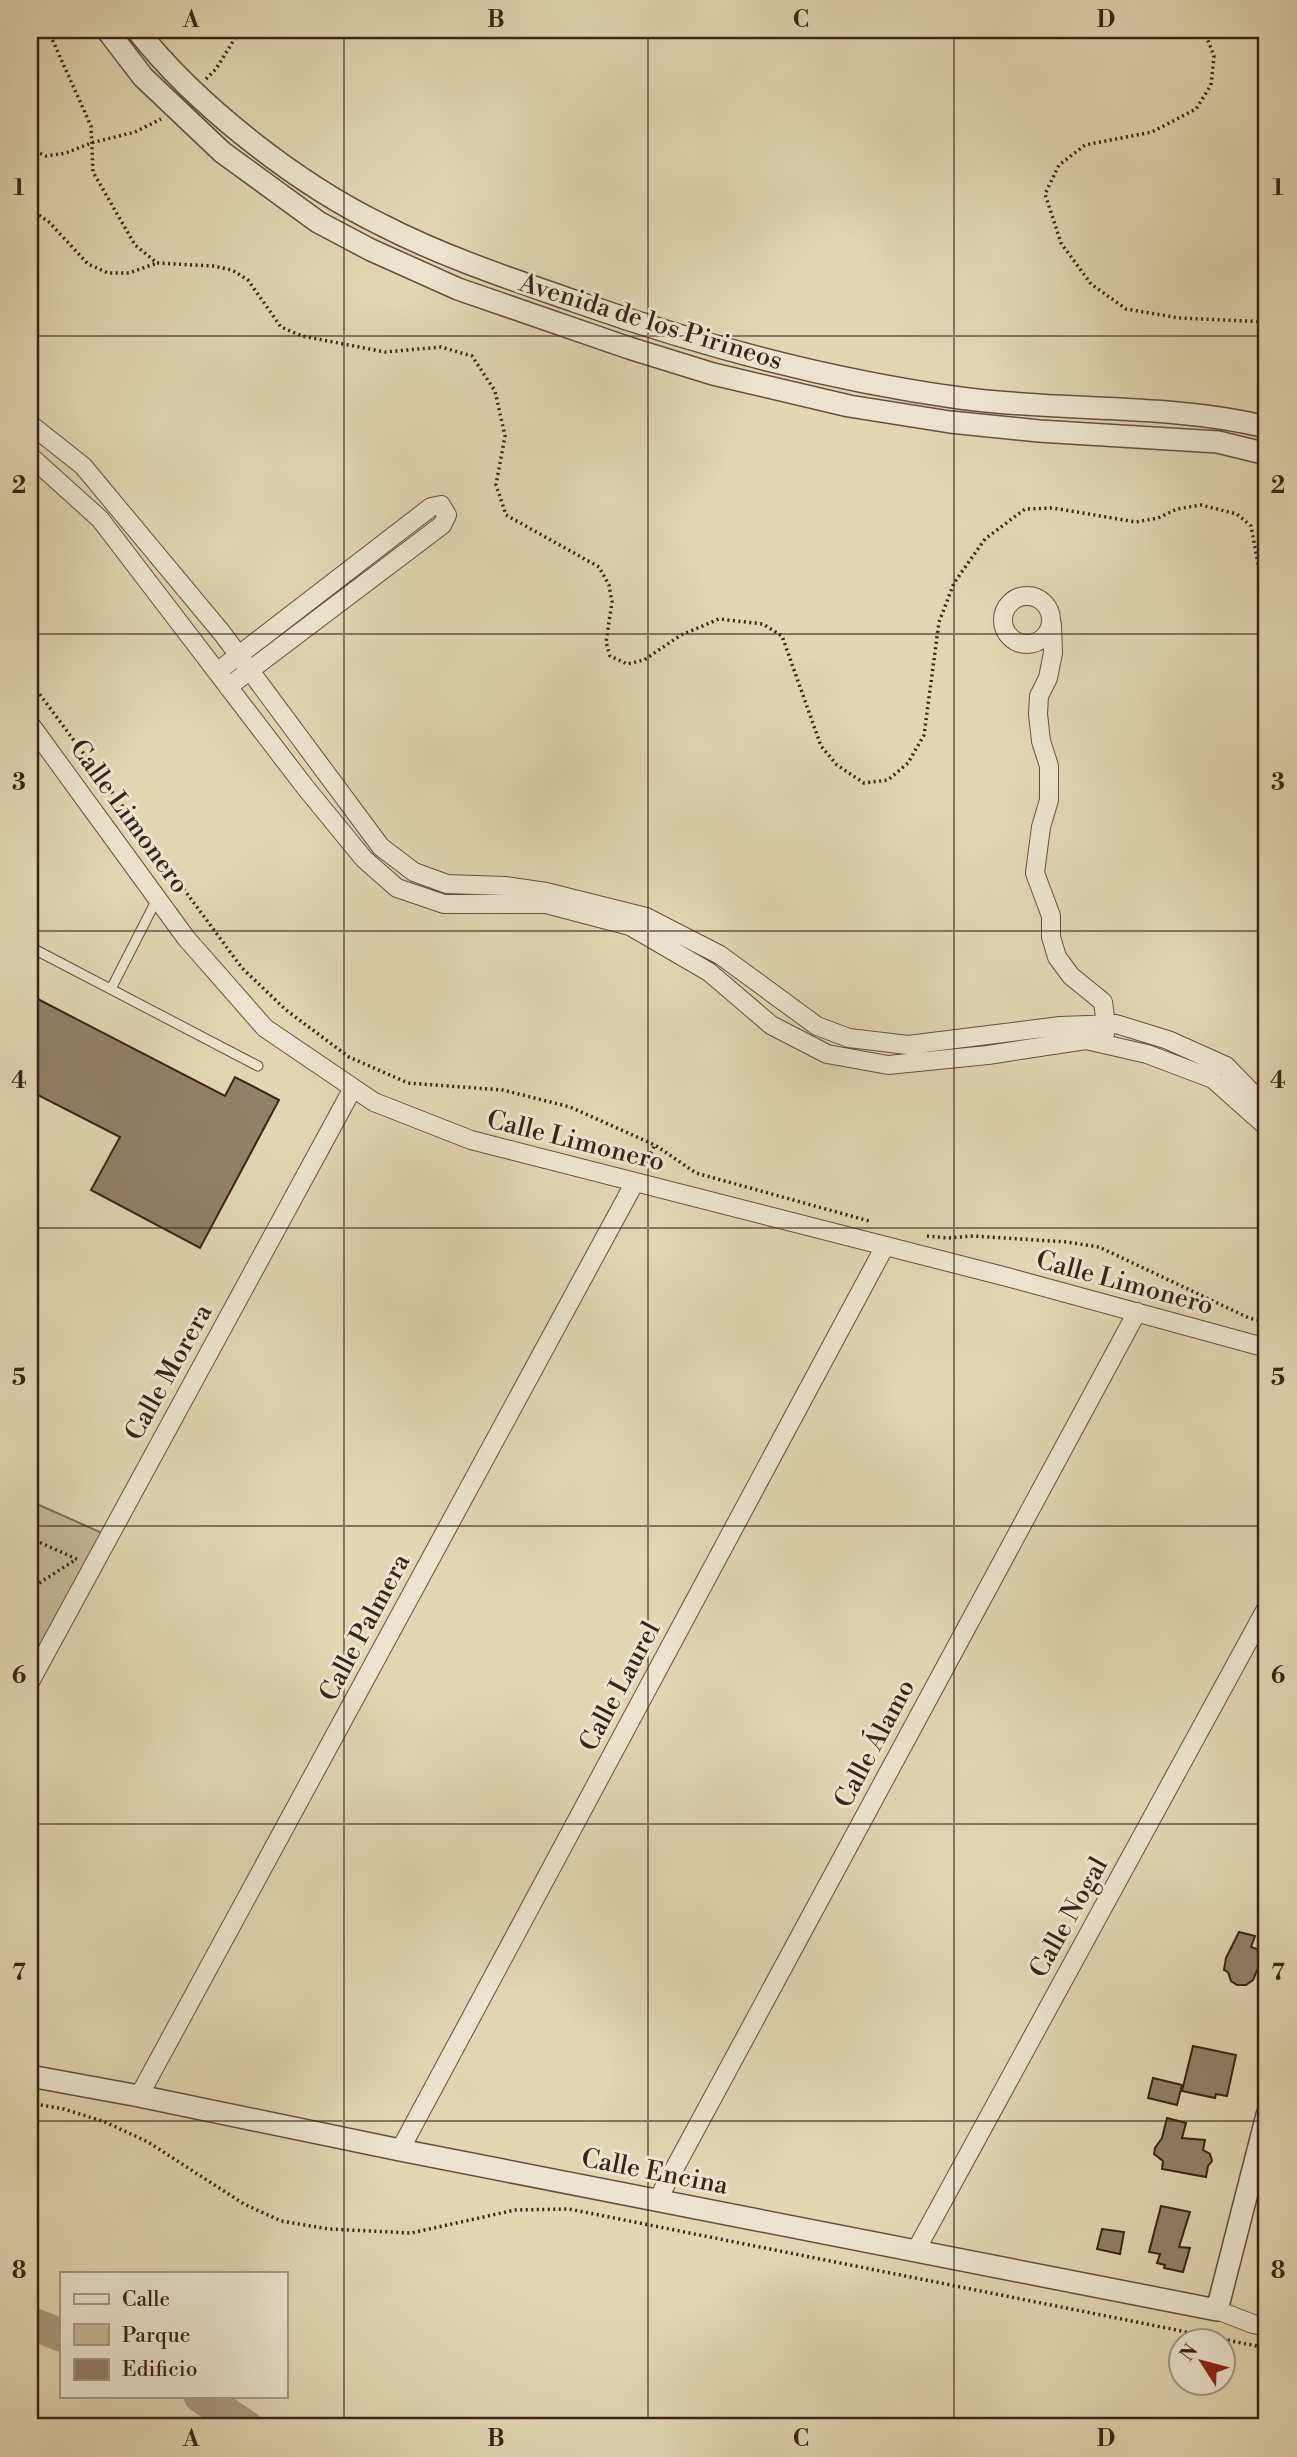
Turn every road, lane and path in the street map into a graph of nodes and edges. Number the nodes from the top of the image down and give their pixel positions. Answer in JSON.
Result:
{"nodes":[{"id":1,"x":48,"y":30,"type":"edge"},
{"id":2,"x":107,"y":30,"type":"edge"},
{"id":3,"x":137,"y":30,"type":"edge"},
{"id":4,"x":240,"y":30,"type":"edge"},
{"id":5,"x":1204,"y":30,"type":"edge"},
{"id":6,"x":195,"y":91,"type":"junction"},
{"id":7,"x":178,"y":110,"type":"junction"},
{"id":8,"x":92,"y":143,"type":"junction"},
{"id":9,"x":30,"y":149,"type":"edge"},
{"id":10,"x":30,"y":209,"type":"edge"},
{"id":11,"x":156,"y":263,"type":"junction"},
{"id":12,"x":1267,"y":323,"type":"edge"},
{"id":13,"x":30,"y":424,"type":"edge"},
{"id":14,"x":1267,"y":428,"type":"edge"},
{"id":15,"x":1267,"y":454,"type":"edge"},
{"id":16,"x":30,"y":456,"type":"edge"},
{"id":17,"x":1267,"y":595,"type":"edge"},
{"id":18,"x":1052,"y":624,"type":"dead end"},
{"id":19,"x":239,"y":655,"type":"junction"},
{"id":20,"x":250,"y":670,"type":"junction"},
{"id":21,"x":217,"y":672,"type":"junction"},
{"id":22,"x":30,"y":681,"type":"edge"},
{"id":23,"x":35,"y":687,"type":"junction"},
{"id":24,"x":228,"y":687,"type":"junction"},
{"id":25,"x":30,"y":695,"type":"edge"},
{"id":26,"x":30,"y":724,"type":"edge"},
{"id":27,"x":158,"y":897,"type":"junction"},
{"id":28,"x":30,"y":947,"type":"edge"},
{"id":29,"x":111,"y":989,"type":"junction"},
{"id":30,"x":1106,"y":1024,"type":"junction"},
{"id":31,"x":1103,"y":1044,"type":"junction"},
{"id":32,"x":258,"y":1066,"type":"dead end"},
{"id":33,"x":353,"y":1088,"type":"junction"},
{"id":34,"x":1267,"y":1108,"type":"edge"},
{"id":35,"x":1267,"y":1127,"type":"edge"},
{"id":36,"x":655,"y":1145,"type":"junction"},
{"id":37,"x":635,"y":1182,"type":"junction"},
{"id":38,"x":871,"y":1222,"type":"dead end"},
{"id":39,"x":924,"y":1236,"type":"dead end"},
{"id":40,"x":884,"y":1246,"type":"junction"},
{"id":41,"x":1137,"y":1312,"type":"junction"},
{"id":42,"x":1267,"y":1322,"type":"edge"},
{"id":43,"x":1267,"y":1348,"type":"edge"},
{"id":44,"x":30,"y":1538,"type":"edge"},
{"id":45,"x":85,"y":1562,"type":"junction"},
{"id":46,"x":30,"y":1589,"type":"edge"},
{"id":47,"x":1267,"y":1606,"type":"edge"},
{"id":48,"x":30,"y":1682,"type":"edge"},
{"id":49,"x":30,"y":2076,"type":"edge"},
{"id":50,"x":139,"y":2096,"type":"junction"},
{"id":51,"x":30,"y":2103,"type":"edge"},
{"id":52,"x":1267,"y":2115,"type":"edge"},
{"id":53,"x":400,"y":2150,"type":"junction"},
{"id":54,"x":658,"y":2199,"type":"junction"},
{"id":55,"x":915,"y":2252,"type":"junction"},
{"id":56,"x":1217,"y":2310,"type":"junction"},
{"id":57,"x":1267,"y":2327,"type":"edge"},
{"id":58,"x":1267,"y":2347,"type":"edge"}],
"edges":[{"from":1,"to":8,"type":"path"},
{"from":2,"to":7,"type":"street","name":"Avenida de los Pirineos"},
{"from":3,"to":6,"type":"street","name":"Avenida de los Pirineos"},
{"from":4,"to":6,"type":"path"},
{"from":5,"to":12,"type":"path"},
{"from":6,"to":14,"type":"street","name":"Avenida de los Pirineos"},
{"from":7,"to":8,"type":"path"},
{"from":7,"to":15,"type":"street","name":"Avenida de los Pirineos"},
{"from":8,"to":9,"type":"path"},
{"from":8,"to":11,"type":"path"},
{"from":10,"to":11,"type":"path"},
{"from":11,"to":17,"type":"path"},
{"from":13,"to":19,"type":"street"},
{"from":16,"to":21,"type":"street"},
{"from":18,"to":30,"type":"street"},
{"from":19,"to":20,"type":"street"},
{"from":19,"to":20,"type":"street"},
{"from":19,"to":21,"type":"street"},
{"from":20,"to":24,"type":"street"},
{"from":20,"to":30,"type":"street"},
{"from":21,"to":24,"type":"street"},
{"from":22,"to":23,"type":"path"},
{"from":23,"to":25,"type":"path"},
{"from":23,"to":36,"type":"path"},
{"from":24,"to":31,"type":"street"},
{"from":26,"to":27,"type":"street","name":"Calle Limonero"},
{"from":27,"to":29,"type":"lane"},
{"from":27,"to":33,"type":"street","name":"Calle Limonero"},
{"from":28,"to":29,"type":"lane"},
{"from":29,"to":32,"type":"lane"},
{"from":30,"to":31,"type":"street"},
{"from":30,"to":34,"type":"street"},
{"from":31,"to":35,"type":"street"},
{"from":33,"to":37,"type":"street","name":"Calle Limonero"},
{"from":33,"to":45,"type":"street","name":"Calle Morera"},
{"from":36,"to":37,"type":"path"},
{"from":36,"to":38,"type":"path"},
{"from":37,"to":40,"type":"street","name":"Calle Limonero"},
{"from":37,"to":50,"type":"street","name":"Calle Palmera"},
{"from":39,"to":42,"type":"path"},
{"from":40,"to":41,"type":"street","name":"Calle Limonero"},
{"from":40,"to":53,"type":"street","name":"Calle Laurel"},
{"from":41,"to":43,"type":"street","name":"Calle Limonero"},
{"from":41,"to":54,"type":"street","name":"Calle Álamo"},
{"from":44,"to":45,"type":"path"},
{"from":45,"to":46,"type":"path"},
{"from":45,"to":48,"type":"street","name":"Calle Morera"},
{"from":47,"to":55,"type":"street","name":"Calle Nogal"},
{"from":49,"to":50,"type":"street","name":"Calle Encina"},
{"from":50,"to":53,"type":"street","name":"Calle Encina"},
{"from":51,"to":58,"type":"path"},
{"from":52,"to":56,"type":"street"},
{"from":53,"to":54,"type":"street","name":"Calle Encina"},
{"from":54,"to":55,"type":"street","name":"Calle Encina"},
{"from":55,"to":56,"type":"street","name":"Calle Encina"},
{"from":56,"to":57,"type":"street","name":"Calle Encina"}]}
